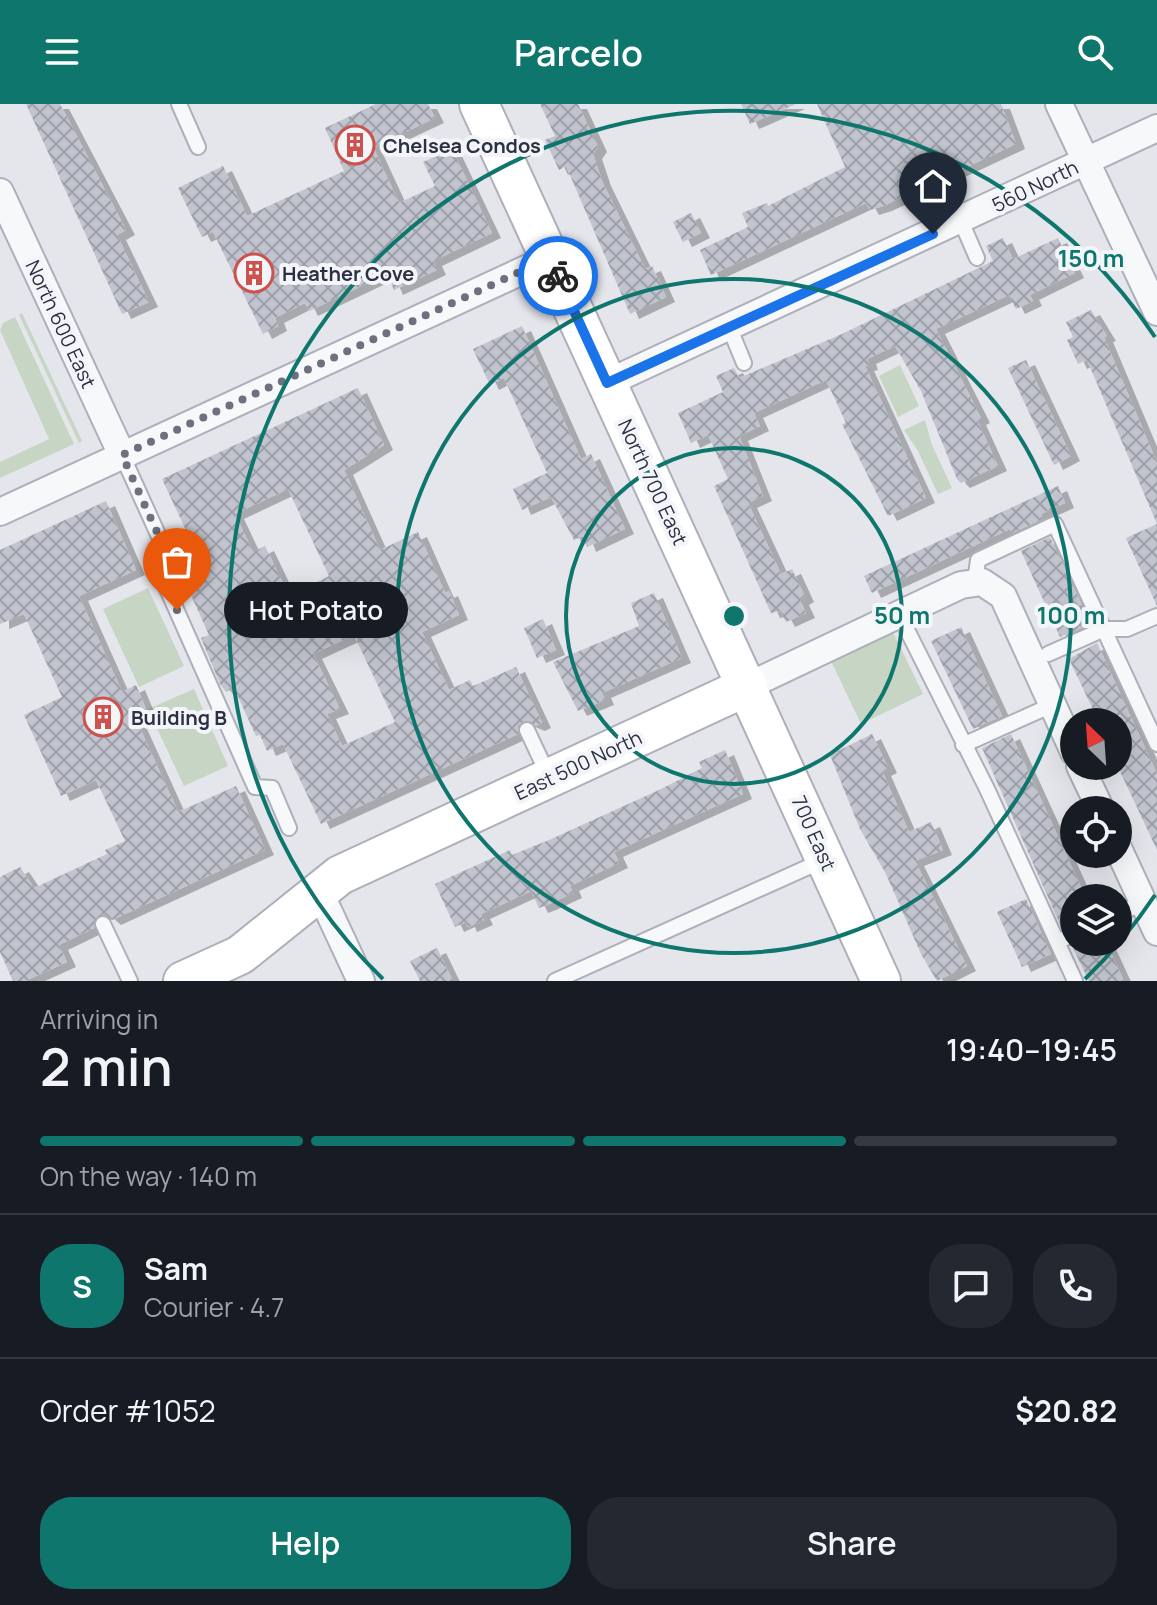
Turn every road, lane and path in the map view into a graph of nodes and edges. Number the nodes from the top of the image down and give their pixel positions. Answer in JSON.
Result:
{"nodes":[{"id":1,"x":179,"y":104,"type":"edge"},
{"id":2,"x":479,"y":104,"type":"edge"},
{"id":3,"x":1059,"y":104,"type":"edge"},
{"id":4,"x":1157,"y":128,"type":"edge"},
{"id":5,"x":198,"y":147,"type":"dead end"},
{"id":6,"x":1086,"y":161,"type":"junction"},
{"id":7,"x":0,"y":192,"type":"edge"},
{"id":8,"x":961,"y":221,"type":"junction"},
{"id":9,"x":550,"y":258,"type":"junction"},
{"id":10,"x":977,"y":258,"type":"dead end"},
{"id":11,"x":1157,"y":312,"type":"edge"},
{"id":12,"x":730,"y":329,"type":"junction"},
{"id":13,"x":744,"y":363,"type":"dead end"},
{"id":14,"x":607,"y":383,"type":"junction"},
{"id":15,"x":122,"y":455,"type":"junction"},
{"id":16,"x":0,"y":512,"type":"edge"},
{"id":17,"x":982,"y":583,"type":"junction"},
{"id":18,"x":900,"y":616,"type":"junction"},
{"id":19,"x":1157,"y":616,"type":"edge"},
{"id":20,"x":1104,"y":629,"type":"junction"},
{"id":21,"x":1048,"y":654,"type":"dead end"},
{"id":22,"x":748,"y":686,"type":"junction"},
{"id":23,"x":1052,"y":705,"type":"junction"},
{"id":24,"x":1060,"y":722,"type":"edge"},
{"id":25,"x":527,"y":730,"type":"dead end"},
{"id":26,"x":1157,"y":744,"type":"edge"},
{"id":27,"x":963,"y":745,"type":"junction"},
{"id":28,"x":549,"y":778,"type":"junction"},
{"id":29,"x":289,"y":828,"type":"dead end"},
{"id":30,"x":826,"y":859,"type":"junction"},
{"id":31,"x":1127,"y":868,"type":"edge"},
{"id":32,"x":320,"y":893,"type":"junction"},
{"id":33,"x":1143,"y":903,"type":"junction"},
{"id":34,"x":1132,"y":908,"type":"edge"},
{"id":35,"x":103,"y":924,"type":"dead end"},
{"id":36,"x":1157,"y":932,"type":"edge"},
{"id":37,"x":1060,"y":941,"type":"edge"},
{"id":38,"x":1057,"y":942,"type":"junction"},
{"id":39,"x":588,"y":966,"type":"junction"},
{"id":40,"x":130,"y":981,"type":"edge"},
{"id":41,"x":183,"y":981,"type":"edge"},
{"id":42,"x":361,"y":981,"type":"edge"},
{"id":43,"x":555,"y":981,"type":"edge"},
{"id":44,"x":595,"y":981,"type":"edge"},
{"id":45,"x":881,"y":981,"type":"edge"},
{"id":46,"x":1075,"y":981,"type":"edge"}],
"edges":[{"from":1,"to":5,"type":"lane"},
{"from":2,"to":9,"type":"street","name":"North 700 East"},
{"from":3,"to":6,"type":"street"},
{"from":4,"to":6,"type":"street","name":"560 North"},
{"from":6,"to":8,"type":"street","name":"560 North"},
{"from":6,"to":11,"type":"street"},
{"from":7,"to":15,"type":"street","name":"North 600 East"},
{"from":8,"to":10,"type":"lane"},
{"from":8,"to":12,"type":"street","name":"560 North"},
{"from":9,"to":14,"type":"street","name":"North 700 East"},
{"from":9,"to":15,"type":"street"},
{"from":12,"to":13,"type":"lane"},
{"from":12,"to":14,"type":"street","name":"560 North"},
{"from":14,"to":22,"type":"street","name":"North 700 East"},
{"from":15,"to":16,"type":"street"},
{"from":15,"to":29,"type":"lane"},
{"from":17,"to":18,"type":"street","name":"East 500 North"},
{"from":17,"to":20,"type":"lane"},
{"from":17,"to":23,"type":"street"},
{"from":18,"to":22,"type":"street","name":"East 500 North"},
{"from":18,"to":27,"type":"lane"},
{"from":19,"to":20,"type":"lane"},
{"from":20,"to":21,"type":"lane"},
{"from":20,"to":26,"type":"lane"},
{"from":22,"to":28,"type":"street","name":"East 500 North"},
{"from":22,"to":30,"type":"street","name":"700 East"},
{"from":23,"to":24,"type":"street"},
{"from":23,"to":27,"type":"lane"},
{"from":25,"to":28,"type":"lane"},
{"from":27,"to":38,"type":"lane"},
{"from":28,"to":32,"type":"street","name":"East 500 North"},
{"from":30,"to":39,"type":"lane"},
{"from":30,"to":45,"type":"street","name":"700 East"},
{"from":31,"to":33,"type":"street"},
{"from":32,"to":41,"type":"street","name":"East 500 North"},
{"from":32,"to":42,"type":"street"},
{"from":33,"to":34,"type":"lane"},
{"from":33,"to":36,"type":"street"},
{"from":35,"to":40,"type":"lane"},
{"from":37,"to":38,"type":"lane"},
{"from":38,"to":46,"type":"lane"},
{"from":39,"to":43,"type":"lane"},
{"from":39,"to":44,"type":"lane"}]}
